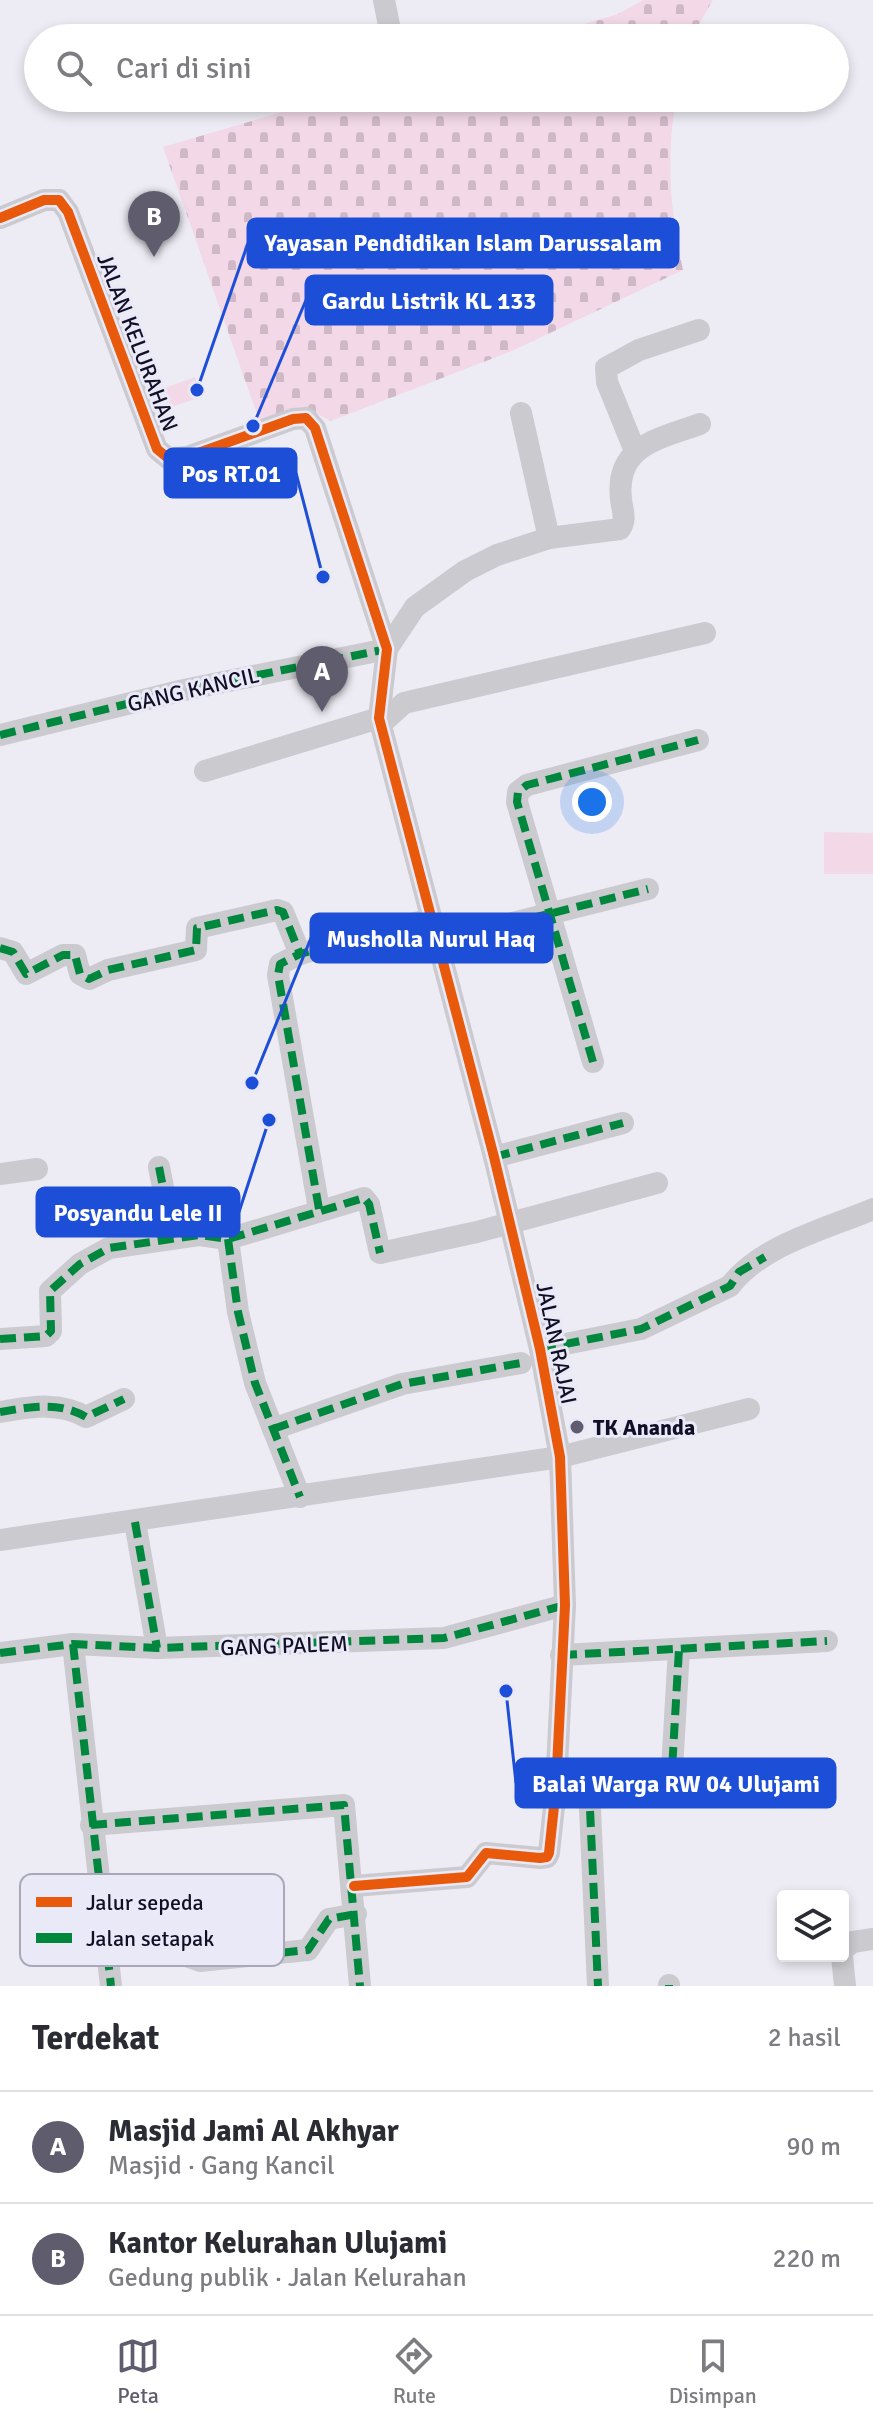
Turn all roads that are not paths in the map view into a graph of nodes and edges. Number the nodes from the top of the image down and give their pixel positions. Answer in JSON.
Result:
{"nodes":[{"id":1,"x":384,"y":0,"type":"edge"},
{"id":2,"x":389,"y":24,"type":"edge"},
{"id":3,"x":0,"y":218,"type":"edge"},
{"id":4,"x":699,"y":330,"type":"dead end"},
{"id":5,"x":521,"y":413,"type":"dead end"},
{"id":6,"x":700,"y":424,"type":"dead end"},
{"id":7,"x":635,"y":451,"type":"junction"},
{"id":8,"x":549,"y":538,"type":"junction"},
{"id":9,"x":705,"y":633,"type":"dead end"},
{"id":10,"x":387,"y":649,"type":"junction"},
{"id":11,"x":380,"y":721,"type":"junction"},
{"id":12,"x":0,"y":735,"type":"edge"},
{"id":13,"x":698,"y":740,"type":"dead end"},
{"id":14,"x":205,"y":771,"type":"dead end"},
{"id":15,"x":648,"y":889,"type":"dead end"},
{"id":16,"x":549,"y":912,"type":"junction"},
{"id":17,"x":430,"y":919,"type":"junction"},
{"id":18,"x":437,"y":942,"type":"junction"},
{"id":19,"x":0,"y":948,"type":"edge"},
{"id":20,"x":300,"y":954,"type":"junction"},
{"id":21,"x":593,"y":1062,"type":"dead end"},
{"id":22,"x":623,"y":1123,"type":"dead end"},
{"id":23,"x":494,"y":1157,"type":"junction"},
{"id":24,"x":159,"y":1167,"type":"dead end"},
{"id":25,"x":37,"y":1169,"type":"dead end"},
{"id":26,"x":0,"y":1174,"type":"edge"},
{"id":27,"x":657,"y":1183,"type":"dead end"},
{"id":28,"x":319,"y":1209,"type":"junction"},
{"id":29,"x":873,"y":1209,"type":"edge"},
{"id":30,"x":509,"y":1223,"type":"junction"},
{"id":31,"x":173,"y":1238,"type":"junction"},
{"id":32,"x":228,"y":1239,"type":"junction"},
{"id":33,"x":0,"y":1339,"type":"edge"},
{"id":34,"x":540,"y":1349,"type":"junction"},
{"id":35,"x":521,"y":1363,"type":"dead end"},
{"id":36,"x":124,"y":1399,"type":"dead end"},
{"id":37,"x":749,"y":1409,"type":"dead end"},
{"id":38,"x":0,"y":1412,"type":"edge"},
{"id":39,"x":273,"y":1429,"type":"junction"},
{"id":40,"x":560,"y":1457,"type":"junction"},
{"id":41,"x":300,"y":1497,"type":"junction"},
{"id":42,"x":135,"y":1522,"type":"junction"},
{"id":43,"x":0,"y":1540,"type":"edge"},
{"id":44,"x":565,"y":1605,"type":"junction"},
{"id":45,"x":827,"y":1641,"type":"dead end"},
{"id":46,"x":73,"y":1644,"type":"junction"},
{"id":47,"x":157,"y":1648,"type":"junction"},
{"id":48,"x":679,"y":1649,"type":"junction"},
{"id":49,"x":0,"y":1653,"type":"edge"},
{"id":50,"x":561,"y":1655,"type":"junction"},
{"id":51,"x":775,"y":1786,"type":"dead end"},
{"id":52,"x":589,"y":1787,"type":"junction"},
{"id":53,"x":671,"y":1787,"type":"junction"},
{"id":54,"x":556,"y":1788,"type":"junction"},
{"id":55,"x":91,"y":1825,"type":"junction"},
{"id":56,"x":97,"y":1874,"type":"edge"},
{"id":57,"x":354,"y":1886,"type":"junction"},
{"id":58,"x":356,"y":1914,"type":"junction"},
{"id":59,"x":873,"y":1939,"type":"edge"},
{"id":60,"x":849,"y":1945,"type":"edge"},
{"id":61,"x":284,"y":1952,"type":"edge"},
{"id":62,"x":843,"y":1962,"type":"edge"},
{"id":63,"x":109,"y":1966,"type":"edge"},
{"id":64,"x":111,"y":1986,"type":"edge"},
{"id":65,"x":360,"y":1986,"type":"edge"},
{"id":66,"x":598,"y":1986,"type":"edge"},
{"id":67,"x":845,"y":1986,"type":"edge"}],
"edges":[{"from":1,"to":2,"type":"street"},
{"from":3,"to":10,"type":"street","name":"JALAN KELURAHAN"},
{"from":4,"to":7,"type":"street"},
{"from":5,"to":8,"type":"street"},
{"from":6,"to":7,"type":"street"},
{"from":7,"to":8,"type":"street"},
{"from":8,"to":10,"type":"street"},
{"from":9,"to":11,"type":"street"},
{"from":10,"to":11,"type":"street","name":"JALAN RAJAI"},
{"from":10,"to":12,"type":"street","name":"GANG KANCIL"},
{"from":11,"to":14,"type":"street"},
{"from":11,"to":17,"type":"street","name":"JALAN RAJAI"},
{"from":13,"to":16,"type":"street"},
{"from":15,"to":16,"type":"street"},
{"from":16,"to":18,"type":"street"},
{"from":16,"to":21,"type":"street"},
{"from":17,"to":18,"type":"street","name":"JALAN RAJAI"},
{"from":17,"to":20,"type":"street"},
{"from":18,"to":23,"type":"street","name":"JALAN RAJAI"},
{"from":19,"to":20,"type":"street"},
{"from":20,"to":28,"type":"street"},
{"from":22,"to":23,"type":"street"},
{"from":23,"to":30,"type":"street","name":"JALAN RAJAI"},
{"from":24,"to":31,"type":"street"},
{"from":25,"to":26,"type":"street"},
{"from":27,"to":30,"type":"street"},
{"from":28,"to":30,"type":"street"},
{"from":28,"to":32,"type":"street"},
{"from":29,"to":34,"type":"street"},
{"from":30,"to":34,"type":"street","name":"JALAN RAJAI"},
{"from":31,"to":32,"type":"street"},
{"from":31,"to":33,"type":"street"},
{"from":32,"to":39,"type":"street"},
{"from":34,"to":40,"type":"street","name":"JALAN RAJAI"},
{"from":35,"to":39,"type":"street"},
{"from":36,"to":38,"type":"street"},
{"from":37,"to":40,"type":"street"},
{"from":39,"to":41,"type":"street"},
{"from":40,"to":41,"type":"street"},
{"from":40,"to":44,"type":"street","name":"JALAN RAJAI"},
{"from":41,"to":42,"type":"street"},
{"from":42,"to":43,"type":"street"},
{"from":42,"to":47,"type":"street"},
{"from":44,"to":47,"type":"street","name":"GANG PALEM"},
{"from":44,"to":50,"type":"street","name":"JALAN RAJAI"},
{"from":45,"to":48,"type":"street"},
{"from":46,"to":47,"type":"street","name":"GANG PALEM"},
{"from":46,"to":49,"type":"street","name":"GANG PALEM"},
{"from":46,"to":55,"type":"street"},
{"from":48,"to":50,"type":"street"},
{"from":48,"to":53,"type":"street"},
{"from":50,"to":54,"type":"street","name":"JALAN RAJAI"},
{"from":51,"to":53,"type":"street"},
{"from":52,"to":53,"type":"street"},
{"from":52,"to":54,"type":"street"},
{"from":52,"to":66,"type":"street"},
{"from":54,"to":57,"type":"street","name":"JALAN RAJAI"},
{"from":55,"to":56,"type":"street"},
{"from":55,"to":57,"type":"street"},
{"from":57,"to":58,"type":"street"},
{"from":58,"to":61,"type":"street"},
{"from":58,"to":65,"type":"street"},
{"from":59,"to":60,"type":"street"},
{"from":62,"to":67,"type":"street"},
{"from":63,"to":64,"type":"street"}]}
